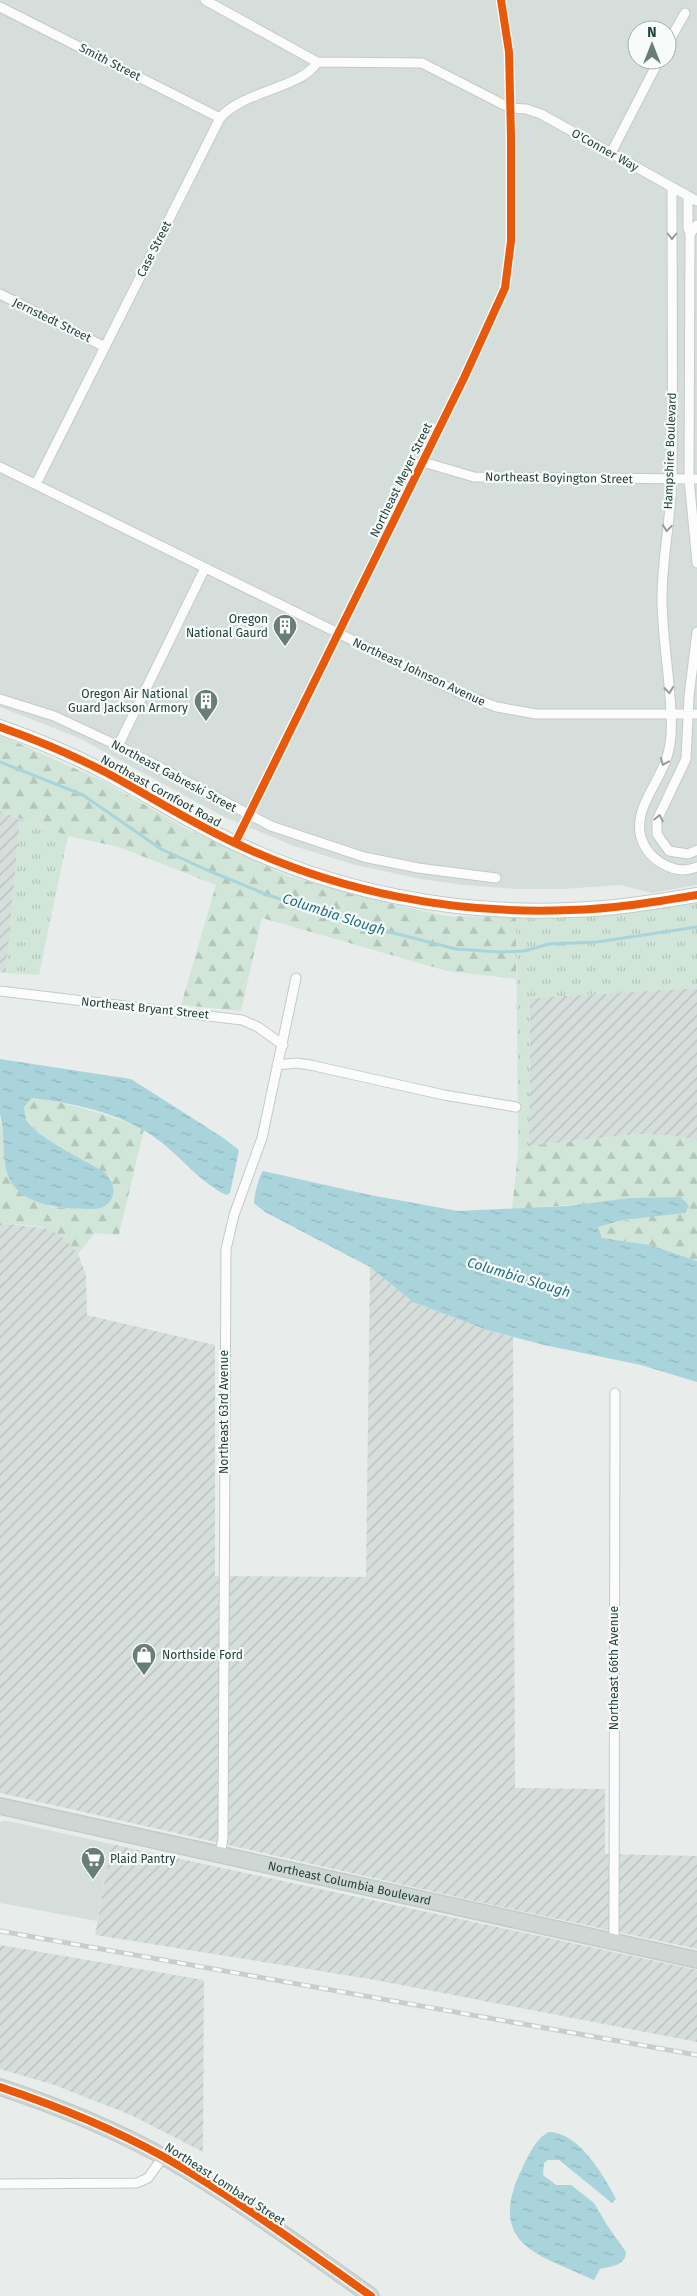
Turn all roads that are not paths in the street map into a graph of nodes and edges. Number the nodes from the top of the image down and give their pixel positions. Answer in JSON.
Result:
{"nodes":[{"id":1,"x":205,"y":0,"type":"edge"},
{"id":2,"x":501,"y":0,"type":"edge"},
{"id":3,"x":0,"y":7,"type":"edge"},
{"id":4,"x":685,"y":14,"type":"dead end"},
{"id":5,"x":677,"y":28,"type":"edge"},
{"id":6,"x":317,"y":62,"type":"junction"},
{"id":7,"x":654,"y":70,"type":"edge"},
{"id":8,"x":510,"y":108,"type":"junction"},
{"id":9,"x":220,"y":118,"type":"junction"},
{"id":10,"x":610,"y":153,"type":"junction"},
{"id":11,"x":672,"y":188,"type":"junction"},
{"id":12,"x":688,"y":196,"type":"junction"},
{"id":13,"x":697,"y":201,"type":"edge"},
{"id":14,"x":697,"y":225,"type":"edge"},
{"id":15,"x":690,"y":234,"type":"junction"},
{"id":16,"x":0,"y":294,"type":"edge"},
{"id":17,"x":105,"y":346,"type":"junction"},
{"id":18,"x":422,"y":462,"type":"junction"},
{"id":19,"x":0,"y":467,"type":"edge"},
{"id":20,"x":672,"y":479,"type":"junction"},
{"id":21,"x":693,"y":479,"type":"edge"},
{"id":22,"x":36,"y":484,"type":"junction"},
{"id":23,"x":697,"y":563,"type":"edge"},
{"id":24,"x":205,"y":568,"type":"junction"},
{"id":25,"x":697,"y":632,"type":"edge"},
{"id":26,"x":338,"y":634,"type":"junction"},
{"id":27,"x":0,"y":698,"type":"edge"},
{"id":28,"x":693,"y":714,"type":"edge"},
{"id":29,"x":671,"y":715,"type":"junction"},
{"id":30,"x":0,"y":727,"type":"edge"},
{"id":31,"x":118,"y":746,"type":"junction"},
{"id":32,"x":248,"y":815,"type":"junction"},
{"id":33,"x":235,"y":843,"type":"junction"},
{"id":34,"x":697,"y":850,"type":"edge"},
{"id":35,"x":697,"y":868,"type":"edge"},
{"id":36,"x":496,"y":878,"type":"dead end"},
{"id":37,"x":697,"y":895,"type":"edge"},
{"id":38,"x":296,"y":978,"type":"dead end"},
{"id":39,"x":0,"y":991,"type":"edge"},
{"id":40,"x":283,"y":1045,"type":"junction"},
{"id":41,"x":277,"y":1066,"type":"junction"},
{"id":42,"x":516,"y":1107,"type":"dead end"},
{"id":43,"x":615,"y":1393,"type":"dead end"},
{"id":44,"x":0,"y":1806,"type":"edge"},
{"id":45,"x":220,"y":1855,"type":"junction"},
{"id":46,"x":614,"y":1943,"type":"junction"},
{"id":47,"x":697,"y":1960,"type":"edge"},
{"id":48,"x":0,"y":2088,"type":"edge"},
{"id":49,"x":163,"y":2157,"type":"junction"},
{"id":50,"x":0,"y":2184,"type":"edge"},
{"id":51,"x":371,"y":2296,"type":"edge"}],
"edges":[{"from":1,"to":6,"type":"street"},
{"from":2,"to":8,"type":"street","name":"Northeast Meyer Street"},
{"from":3,"to":9,"type":"street","name":"Smith Street"},
{"from":4,"to":5,"type":"street"},
{"from":6,"to":8,"type":"street","name":"O'Conner Way"},
{"from":6,"to":9,"type":"street","name":"Case Street"},
{"from":7,"to":10,"type":"street"},
{"from":8,"to":10,"type":"street","name":"O'Conner Way"},
{"from":8,"to":18,"type":"street","name":"Northeast Meyer Street"},
{"from":9,"to":17,"type":"street","name":"Case Street"},
{"from":10,"to":11,"type":"street","name":"O'Conner Way"},
{"from":11,"to":12,"type":"street","name":"O'Conner Way"},
{"from":11,"to":20,"type":"street","name":"Hampshire Boulevard","one_way":true},
{"from":12,"to":13,"type":"street","name":"O'Conner Way"},
{"from":12,"to":15,"type":"street","name":"Hampshire Boulevard"},
{"from":14,"to":15,"type":"street"},
{"from":15,"to":21,"type":"street","name":"Hampshire Boulevard"},
{"from":16,"to":17,"type":"street","name":"Jernstedt Street"},
{"from":17,"to":22,"type":"street","name":"Case Street"},
{"from":18,"to":20,"type":"street","name":"Northeast Boyington Street"},
{"from":18,"to":26,"type":"street","name":"Northeast Meyer Street"},
{"from":19,"to":22,"type":"street","name":"Northeast Johnson Avenue"},
{"from":20,"to":21,"type":"street","name":"Northeast Boyington Street"},
{"from":20,"to":29,"type":"street","name":"Hampshire Boulevard","one_way":true},
{"from":21,"to":23,"type":"street","name":"Hampshire Boulevard"},
{"from":22,"to":24,"type":"street","name":"Northeast Johnson Avenue"},
{"from":24,"to":26,"type":"street","name":"Northeast Johnson Avenue"},
{"from":24,"to":31,"type":"street"},
{"from":25,"to":28,"type":"street"},
{"from":26,"to":29,"type":"street","name":"Northeast Johnson Avenue"},
{"from":26,"to":32,"type":"street","name":"Northeast Meyer Street"},
{"from":27,"to":31,"type":"street","name":"Northeast Gabreski Street"},
{"from":28,"to":29,"type":"street","name":"Northeast Johnson Avenue"},
{"from":34,"to":28,"type":"street","one_way":true},
{"from":29,"to":35,"type":"street","name":"Hampshire Boulevard","one_way":true},
{"from":30,"to":33,"type":"street","name":"Northeast Cornfoot Road"},
{"from":31,"to":32,"type":"street","name":"Northeast Gabreski Street"},
{"from":32,"to":33,"type":"street","name":"Northeast Meyer Street"},
{"from":32,"to":36,"type":"street","name":"Northeast Gabreski Street"},
{"from":33,"to":37,"type":"street","name":"Northeast Cornfoot Road"},
{"from":38,"to":40,"type":"street","name":"Northeast 63rd Avenue"},
{"from":39,"to":40,"type":"street","name":"Northeast Bryant Street"},
{"from":40,"to":41,"type":"street","name":"Northeast 63rd Avenue"},
{"from":41,"to":42,"type":"street"},
{"from":41,"to":45,"type":"street","name":"Northeast 63rd Avenue"},
{"from":43,"to":46,"type":"street","name":"Northeast 66th Avenue"},
{"from":44,"to":45,"type":"main road","name":"Northeast Columbia Boulevard"},
{"from":45,"to":46,"type":"main road","name":"Northeast Columbia Boulevard"},
{"from":46,"to":47,"type":"main road","name":"Northeast Columbia Boulevard"},
{"from":48,"to":49,"type":"main road","name":"Northeast Lombard Street"},
{"from":49,"to":50,"type":"street"},
{"from":49,"to":51,"type":"main road","name":"Northeast Lombard Street"}]}
